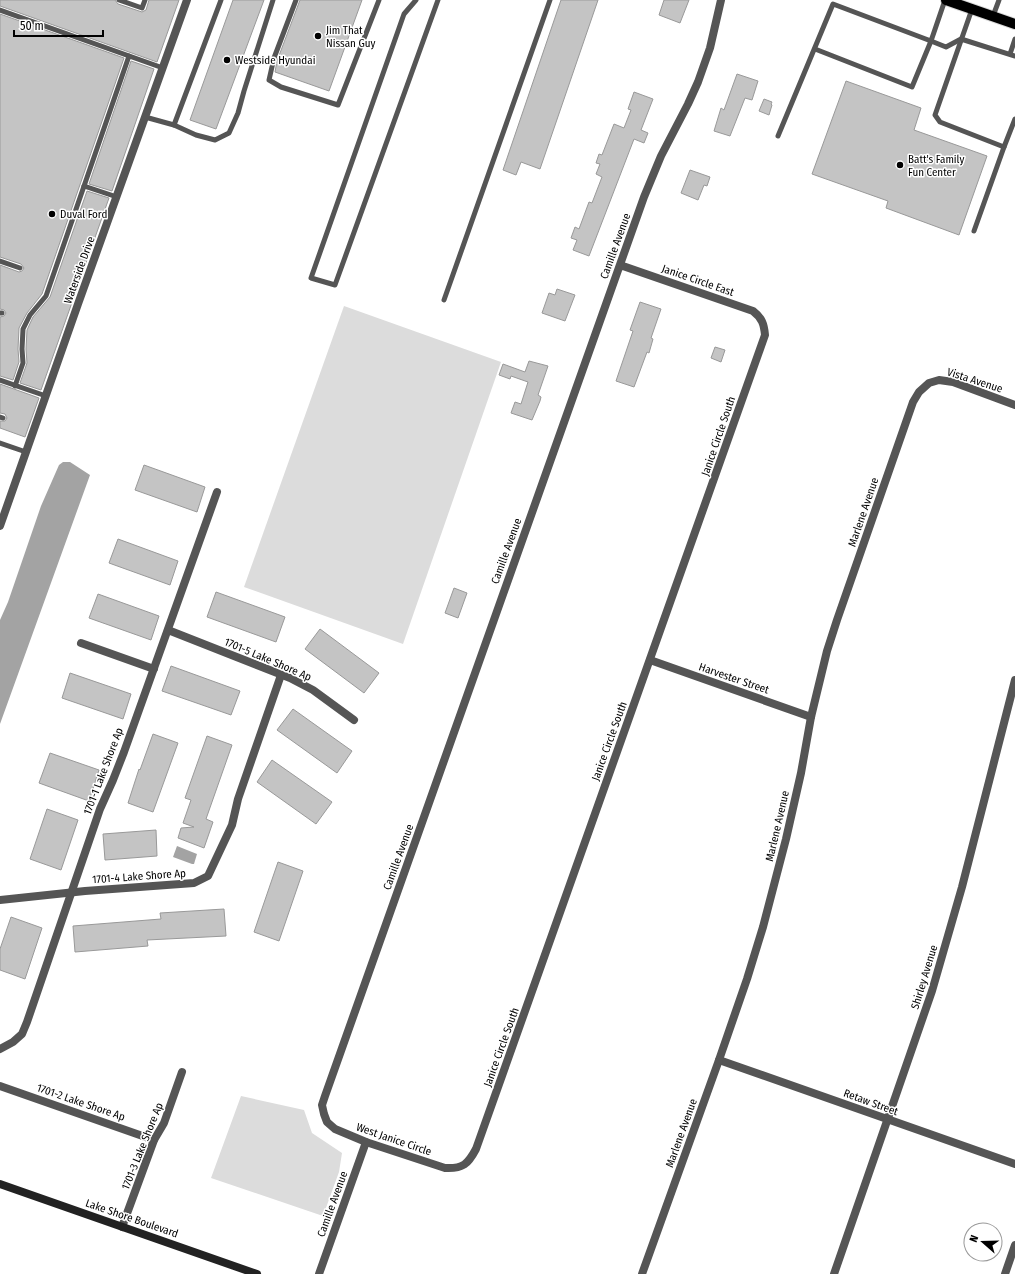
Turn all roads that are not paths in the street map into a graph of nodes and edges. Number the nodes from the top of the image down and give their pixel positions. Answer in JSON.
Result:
{"nodes":[{"id":1,"x":118,"y":0,"type":"edge"},
{"id":2,"x":145,"y":0,"type":"edge"},
{"id":3,"x":187,"y":0,"type":"edge"},
{"id":4,"x":221,"y":0,"type":"edge"},
{"id":5,"x":273,"y":0,"type":"edge"},
{"id":6,"x":296,"y":0,"type":"edge"},
{"id":7,"x":379,"y":0,"type":"edge"},
{"id":8,"x":416,"y":0,"type":"edge"},
{"id":9,"x":438,"y":0,"type":"edge"},
{"id":10,"x":550,"y":0,"type":"edge"},
{"id":11,"x":720,"y":0,"type":"edge"},
{"id":12,"x":946,"y":0,"type":"edge"},
{"id":13,"x":999,"y":0,"type":"edge"},
{"id":14,"x":972,"y":9,"type":"junction"},
{"id":15,"x":0,"y":10,"type":"edge"},
{"id":16,"x":993,"y":16,"type":"junction"},
{"id":17,"x":1015,"y":24,"type":"edge"},
{"id":18,"x":961,"y":39,"type":"junction"},
{"id":19,"x":1015,"y":39,"type":"edge"},
{"id":20,"x":931,"y":41,"type":"junction"},
{"id":21,"x":815,"y":49,"type":"junction"},
{"id":22,"x":1012,"y":55,"type":"edge"},
{"id":23,"x":129,"y":56,"type":"junction"},
{"id":24,"x":163,"y":68,"type":"junction"},
{"id":25,"x":145,"y":117,"type":"junction"},
{"id":26,"x":1015,"y":119,"type":"edge"},
{"id":27,"x":174,"y":126,"type":"junction"},
{"id":28,"x":778,"y":136,"type":"dead end"},
{"id":29,"x":1004,"y":147,"type":"junction"},
{"id":30,"x":84,"y":186,"type":"junction"},
{"id":31,"x":117,"y":197,"type":"junction"},
{"id":32,"x":974,"y":231,"type":"dead end"},
{"id":33,"x":0,"y":261,"type":"edge"},
{"id":34,"x":620,"y":265,"type":"junction"},
{"id":35,"x":20,"y":268,"type":"dead end"},
{"id":36,"x":444,"y":300,"type":"dead end"},
{"id":37,"x":764,"y":323,"type":"joint"},
{"id":38,"x":0,"y":380,"type":"edge"},
{"id":39,"x":929,"y":383,"type":"joint"},
{"id":40,"x":15,"y":386,"type":"junction"},
{"id":41,"x":46,"y":396,"type":"junction"},
{"id":42,"x":1015,"y":404,"type":"edge"},
{"id":43,"x":0,"y":443,"type":"edge"},
{"id":44,"x":26,"y":452,"type":"junction"},
{"id":45,"x":217,"y":492,"type":"dead end"},
{"id":46,"x":0,"y":526,"type":"edge"},
{"id":47,"x":168,"y":630,"type":"junction"},
{"id":48,"x":81,"y":643,"type":"dead end"},
{"id":49,"x":650,"y":660,"type":"junction"},
{"id":50,"x":154,"y":669,"type":"junction"},
{"id":51,"x":281,"y":675,"type":"junction"},
{"id":52,"x":1015,"y":680,"type":"edge"},
{"id":53,"x":812,"y":717,"type":"junction"},
{"id":54,"x":354,"y":720,"type":"dead end"},
{"id":55,"x":71,"y":892,"type":"junction"},
{"id":56,"x":0,"y":900,"type":"edge"},
{"id":57,"x":0,"y":1049,"type":"edge"},
{"id":58,"x":719,"y":1060,"type":"junction"},
{"id":59,"x":182,"y":1072,"type":"dead end"},
{"id":60,"x":0,"y":1086,"type":"edge"},
{"id":61,"x":324,"y":1114,"type":"joint"},
{"id":62,"x":888,"y":1120,"type":"junction"},
{"id":63,"x":154,"y":1140,"type":"junction"},
{"id":64,"x":366,"y":1142,"type":"junction"},
{"id":65,"x":465,"y":1164,"type":"joint"},
{"id":66,"x":1015,"y":1164,"type":"edge"},
{"id":67,"x":0,"y":1184,"type":"edge"},
{"id":68,"x":122,"y":1227,"type":"junction"},
{"id":69,"x":1015,"y":1245,"type":"edge"},
{"id":70,"x":257,"y":1274,"type":"edge"},
{"id":71,"x":319,"y":1274,"type":"edge"},
{"id":72,"x":642,"y":1274,"type":"edge"},
{"id":73,"x":834,"y":1274,"type":"edge"},
{"id":74,"x":1005,"y":1274,"type":"edge"}],
"edges":[{"from":1,"to":2,"type":"lane"},
{"from":3,"to":24,"type":"street","name":"Waterside Drive"},
{"from":4,"to":27,"type":"lane"},
{"from":5,"to":27,"type":"lane"},
{"from":6,"to":7,"type":"lane"},
{"from":8,"to":9,"type":"lane"},
{"from":10,"to":36,"type":"lane"},
{"from":11,"to":34,"type":"street","name":"Camille Avenue"},
{"from":12,"to":14,"type":"main road"},
{"from":12,"to":20,"type":"lane"},
{"from":13,"to":16,"type":"lane"},
{"from":14,"to":16,"type":"main road"},
{"from":14,"to":18,"type":"lane"},
{"from":15,"to":23,"type":"lane"},
{"from":16,"to":17,"type":"main road"},
{"from":18,"to":20,"type":"lane"},
{"from":18,"to":22,"type":"lane"},
{"from":18,"to":29,"type":"lane"},
{"from":19,"to":22,"type":"lane"},
{"from":20,"to":21,"type":"lane"},
{"from":20,"to":21,"type":"lane"},
{"from":21,"to":28,"type":"lane"},
{"from":23,"to":24,"type":"lane"},
{"from":23,"to":30,"type":"lane"},
{"from":24,"to":25,"type":"street","name":"Waterside Drive"},
{"from":25,"to":27,"type":"lane"},
{"from":25,"to":31,"type":"street","name":"Waterside Drive"},
{"from":26,"to":29,"type":"lane"},
{"from":29,"to":32,"type":"lane"},
{"from":30,"to":31,"type":"lane"},
{"from":30,"to":40,"type":"lane"},
{"from":31,"to":41,"type":"street","name":"Waterside Drive"},
{"from":33,"to":35,"type":"lane"},
{"from":34,"to":37,"type":"street","name":"Janice Circle East"},
{"from":34,"to":61,"type":"street","name":"Camille Avenue"},
{"from":37,"to":49,"type":"street","name":"Janice Circle South"},
{"from":38,"to":40,"type":"lane"},
{"from":39,"to":42,"type":"street","name":"Vista Avenue"},
{"from":39,"to":53,"type":"street","name":"Marlene Avenue"},
{"from":40,"to":41,"type":"lane"},
{"from":41,"to":44,"type":"street","name":"Waterside Drive"},
{"from":43,"to":44,"type":"lane"},
{"from":44,"to":46,"type":"street","name":"Waterside Drive"},
{"from":45,"to":47,"type":"street","name":"1701-1 Lake Shore Ap"},
{"from":47,"to":50,"type":"street","name":"1701-1 Lake Shore Ap"},
{"from":47,"to":51,"type":"street","name":"1701-5 Lake Shore Ap"},
{"from":48,"to":50,"type":"street"},
{"from":49,"to":53,"type":"street","name":"Harvester Street"},
{"from":49,"to":65,"type":"street","name":"Janice Circle South"},
{"from":50,"to":55,"type":"street","name":"1701-1 Lake Shore Ap"},
{"from":51,"to":54,"type":"street","name":"1701-5 Lake Shore Ap"},
{"from":51,"to":55,"type":"street","name":"1701-4 Lake Shore Ap"},
{"from":52,"to":62,"type":"street","name":"Shirley Avenue"},
{"from":53,"to":58,"type":"street","name":"Marlene Avenue"},
{"from":55,"to":56,"type":"street","name":"1701-4 Lake Shore Ap"},
{"from":55,"to":57,"type":"street","name":"1701-1 Lake Shore Ap"},
{"from":58,"to":62,"type":"street","name":"Retaw Street"},
{"from":58,"to":72,"type":"street","name":"Marlene Avenue"},
{"from":59,"to":63,"type":"street","name":"1701-3 Lake Shore Ap"},
{"from":60,"to":63,"type":"street","name":"1701-2 Lake Shore Ap"},
{"from":61,"to":64,"type":"street","name":"West Janice Circle"},
{"from":62,"to":66,"type":"street","name":"Retaw Street"},
{"from":62,"to":73,"type":"street","name":"Shirley Avenue"},
{"from":63,"to":68,"type":"street","name":"1701-3 Lake Shore Ap"},
{"from":64,"to":65,"type":"street","name":"West Janice Circle"},
{"from":64,"to":71,"type":"street","name":"Camille Avenue"},
{"from":67,"to":68,"type":"street","name":"Lake Shore Boulevard"},
{"from":68,"to":70,"type":"street","name":"Lake Shore Boulevard"},
{"from":69,"to":74,"type":"street"}]}
